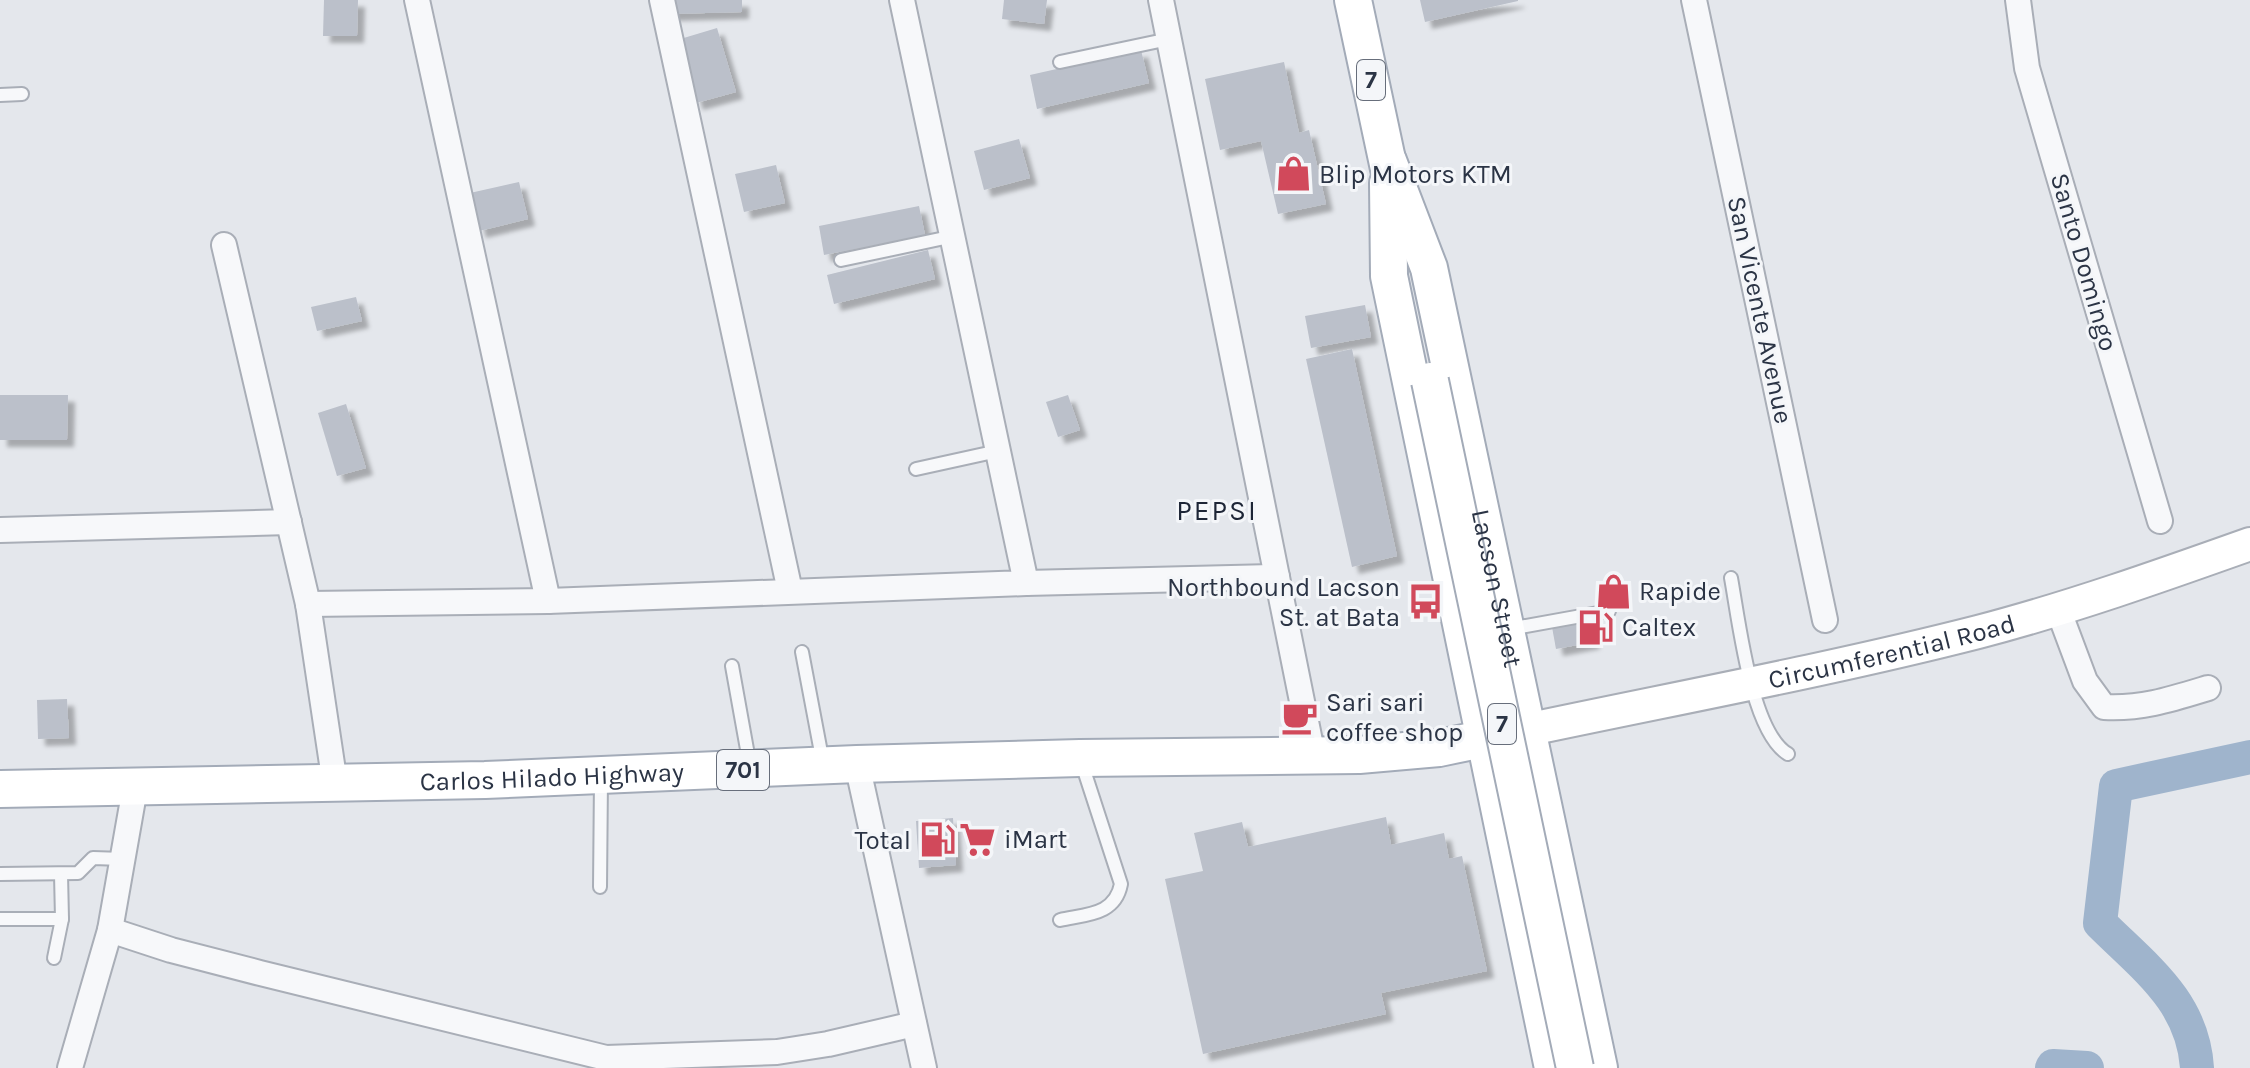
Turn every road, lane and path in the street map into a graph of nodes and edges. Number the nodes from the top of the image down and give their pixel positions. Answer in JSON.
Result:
{"nodes":[{"id":1,"x":417,"y":0,"type":"edge"},
{"id":2,"x":662,"y":0,"type":"edge"},
{"id":3,"x":902,"y":0,"type":"edge"},
{"id":4,"x":1161,"y":0,"type":"edge"},
{"id":5,"x":1353,"y":0,"type":"edge"},
{"id":6,"x":1694,"y":0,"type":"edge"},
{"id":7,"x":2018,"y":0,"type":"edge"},
{"id":8,"x":1169,"y":39,"type":"junction"},
{"id":9,"x":1060,"y":62,"type":"dead end"},
{"id":10,"x":22,"y":94,"type":"dead end"},
{"id":11,"x":0,"y":95,"type":"edge"},
{"id":12,"x":1388,"y":161,"type":"junction"},
{"id":13,"x":954,"y":236,"type":"junction"},
{"id":14,"x":224,"y":245,"type":"dead end"},
{"id":15,"x":841,"y":260,"type":"dead end"},
{"id":16,"x":998,"y":451,"type":"junction"},
{"id":17,"x":916,"y":469,"type":"dead end"},
{"id":18,"x":2160,"y":521,"type":"dead end"},
{"id":19,"x":289,"y":522,"type":"junction"},
{"id":20,"x":0,"y":530,"type":"edge"},
{"id":21,"x":2250,"y":544,"type":"edge"},
{"id":22,"x":1277,"y":577,"type":"junction"},
{"id":23,"x":1731,"y":578,"type":"dead end"},
{"id":24,"x":1026,"y":583,"type":"junction"},
{"id":25,"x":790,"y":591,"type":"junction"},
{"id":26,"x":548,"y":601,"type":"junction"},
{"id":27,"x":308,"y":604,"type":"junction"},
{"id":28,"x":2058,"y":609,"type":"junction"},
{"id":29,"x":1609,"y":611,"type":"dead end"},
{"id":30,"x":1825,"y":620,"type":"dead end"},
{"id":31,"x":1505,"y":630,"type":"junction"},
{"id":32,"x":802,"y":652,"type":"dead end"},
{"id":33,"x":732,"y":666,"type":"dead end"},
{"id":34,"x":1752,"y":682,"type":"junction"},
{"id":35,"x":2208,"y":688,"type":"dead end"},
{"id":36,"x":1526,"y":730,"type":"junction"},
{"id":37,"x":1485,"y":738,"type":"junction"},
{"id":38,"x":1788,"y":754,"type":"dead end"},
{"id":39,"x":1313,"y":756,"type":"junction"},
{"id":40,"x":1080,"y":758,"type":"junction"},
{"id":41,"x":840,"y":765,"type":"junction"},
{"id":42,"x":750,"y":770,"type":"junction"},
{"id":43,"x":601,"y":775,"type":"junction"},
{"id":44,"x":335,"y":784,"type":"junction"},
{"id":45,"x":135,"y":788,"type":"junction"},
{"id":46,"x":0,"y":789,"type":"edge"},
{"id":47,"x":123,"y":859,"type":"junction"},
{"id":48,"x":0,"y":874,"type":"edge"},
{"id":49,"x":61,"y":874,"type":"junction"},
{"id":50,"x":600,"y":887,"type":"dead end"},
{"id":51,"x":0,"y":919,"type":"edge"},
{"id":52,"x":62,"y":919,"type":"junction"},
{"id":53,"x":1060,"y":920,"type":"dead end"},
{"id":54,"x":110,"y":930,"type":"junction"},
{"id":55,"x":54,"y":958,"type":"dead end"},
{"id":56,"x":914,"y":1024,"type":"junction"},
{"id":57,"x":776,"y":1060,"type":"edge"},
{"id":58,"x":70,"y":1068,"type":"edge"},
{"id":59,"x":924,"y":1068,"type":"edge"},
{"id":60,"x":1558,"y":1068,"type":"edge"},
{"id":61,"x":1599,"y":1068,"type":"edge"}],
"edges":[{"from":1,"to":26,"type":"street"},
{"from":2,"to":25,"type":"street"},
{"from":3,"to":13,"type":"street"},
{"from":4,"to":8,"type":"street"},
{"from":5,"to":12,"type":"main road","name":"Lacson Street","number":"7"},
{"from":6,"to":30,"type":"street","name":"San Vicente Avenue"},
{"from":7,"to":18,"type":"street","name":"Santo Domingo"},
{"from":8,"to":9,"type":"lane"},
{"from":8,"to":22,"type":"street"},
{"from":10,"to":11,"type":"lane"},
{"from":12,"to":31,"type":"main road","name":"Lacson Street","number":"7"},
{"from":12,"to":37,"type":"main road","name":"Lacson Street","number":"7"},
{"from":12,"to":60,"type":"main road","name":"Lacson Street","number":"7","bridge":true},
{"from":13,"to":15,"type":"lane"},
{"from":13,"to":16,"type":"street"},
{"from":14,"to":19,"type":"street"},
{"from":16,"to":17,"type":"lane"},
{"from":16,"to":24,"type":"street"},
{"from":19,"to":20,"type":"street"},
{"from":19,"to":27,"type":"street"},
{"from":21,"to":28,"type":"main road","name":"Circumferential Road"},
{"from":22,"to":24,"type":"street"},
{"from":22,"to":39,"type":"street"},
{"from":23,"to":34,"type":"lane"},
{"from":24,"to":25,"type":"street"},
{"from":25,"to":26,"type":"street"},
{"from":26,"to":27,"type":"street"},
{"from":27,"to":44,"type":"street"},
{"from":28,"to":34,"type":"main road","name":"Circumferential Road"},
{"from":28,"to":35,"type":"street"},
{"from":29,"to":31,"type":"lane"},
{"from":31,"to":36,"type":"main road","name":"Lacson Street","number":"7"},
{"from":32,"to":41,"type":"lane"},
{"from":33,"to":42,"type":"lane"},
{"from":34,"to":36,"type":"main road","name":"Circumferential Road"},
{"from":34,"to":38,"type":"lane"},
{"from":36,"to":37,"type":"main road","name":"Carlos Hilado Highway"},
{"from":36,"to":61,"type":"main road","name":"Lacson Street","number":"7"},
{"from":37,"to":39,"type":"main road","name":"Carlos Hilado Highway","number":"701"},
{"from":37,"to":60,"type":"main road","name":"Lacson Street","number":"7"},
{"from":39,"to":40,"type":"main road","name":"Carlos Hilado Highway","number":"701"},
{"from":40,"to":41,"type":"main road","name":"Carlos Hilado Highway","number":"701"},
{"from":40,"to":53,"type":"lane"},
{"from":41,"to":42,"type":"main road","name":"Carlos Hilado Highway","number":"701"},
{"from":41,"to":56,"type":"street"},
{"from":42,"to":43,"type":"main road","name":"Carlos Hilado Highway","number":"701"},
{"from":43,"to":44,"type":"main road","name":"Carlos Hilado Highway","number":"701"},
{"from":43,"to":50,"type":"lane"},
{"from":44,"to":45,"type":"main road","name":"Carlos Hilado Highway","number":"701"},
{"from":45,"to":46,"type":"main road","name":"Carlos Hilado Highway","number":"701"},
{"from":45,"to":47,"type":"street"},
{"from":47,"to":49,"type":"lane"},
{"from":47,"to":54,"type":"street"},
{"from":48,"to":49,"type":"lane"},
{"from":49,"to":52,"type":"lane"},
{"from":51,"to":52,"type":"lane"},
{"from":52,"to":55,"type":"lane"},
{"from":54,"to":57,"type":"street"},
{"from":54,"to":58,"type":"street"},
{"from":56,"to":57,"type":"street"},
{"from":56,"to":59,"type":"street"}]}
